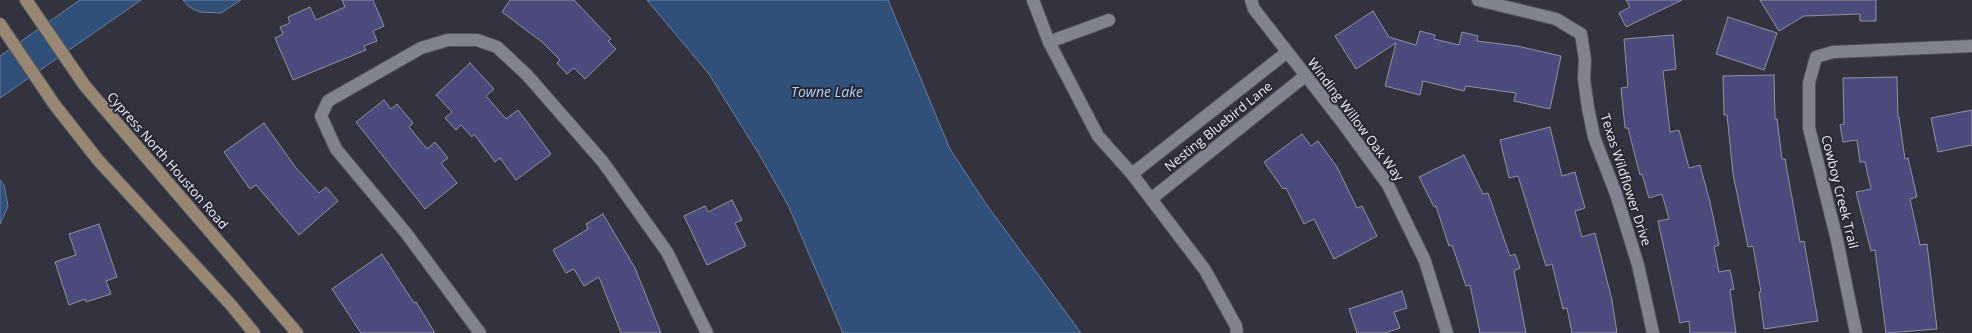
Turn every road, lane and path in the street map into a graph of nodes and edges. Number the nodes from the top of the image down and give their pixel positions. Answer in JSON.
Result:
{"nodes":[{"id":1,"x":26,"y":0,"type":"edge"},
{"id":2,"x":1033,"y":0,"type":"edge"},
{"id":3,"x":1251,"y":0,"type":"edge"},
{"id":4,"x":1478,"y":0,"type":"edge"},
{"id":5,"x":1109,"y":20,"type":"dead end"},
{"id":6,"x":0,"y":24,"type":"edge"},
{"id":7,"x":1049,"y":42,"type":"junction"},
{"id":8,"x":1972,"y":46,"type":"edge"},
{"id":9,"x":1286,"y":53,"type":"junction"},
{"id":10,"x":1305,"y":76,"type":"junction"},
{"id":11,"x":1132,"y":174,"type":"junction"},
{"id":12,"x":1151,"y":199,"type":"junction"},
{"id":13,"x":254,"y":333,"type":"edge"},
{"id":14,"x":297,"y":333,"type":"edge"},
{"id":15,"x":480,"y":333,"type":"edge"},
{"id":16,"x":707,"y":333,"type":"edge"},
{"id":17,"x":1237,"y":333,"type":"edge"},
{"id":18,"x":1447,"y":333,"type":"edge"},
{"id":19,"x":1653,"y":333,"type":"edge"},
{"id":20,"x":1856,"y":333,"type":"edge"}],
"edges":[{"from":1,"to":14,"type":"main road","name":"Cypress North Houston Road"},
{"from":2,"to":7,"type":"street"},
{"from":3,"to":9,"type":"street","name":"Winding Willow Oak Way"},
{"from":4,"to":19,"type":"street","name":"Texas Wildflower Drive"},
{"from":5,"to":7,"type":"street"},
{"from":6,"to":13,"type":"main road"},
{"from":7,"to":11,"type":"street"},
{"from":8,"to":20,"type":"street","name":"Cowboy Creek Trail"},
{"from":9,"to":10,"type":"street","name":"Winding Willow Oak Way"},
{"from":9,"to":11,"type":"street","name":"Nesting Bluebird Lane"},
{"from":10,"to":12,"type":"street","name":"Nesting Bluebird Lane"},
{"from":10,"to":18,"type":"street","name":"Winding Willow Oak Way"},
{"from":11,"to":12,"type":"street"},
{"from":12,"to":17,"type":"street"},
{"from":15,"to":16,"type":"street"}]}
